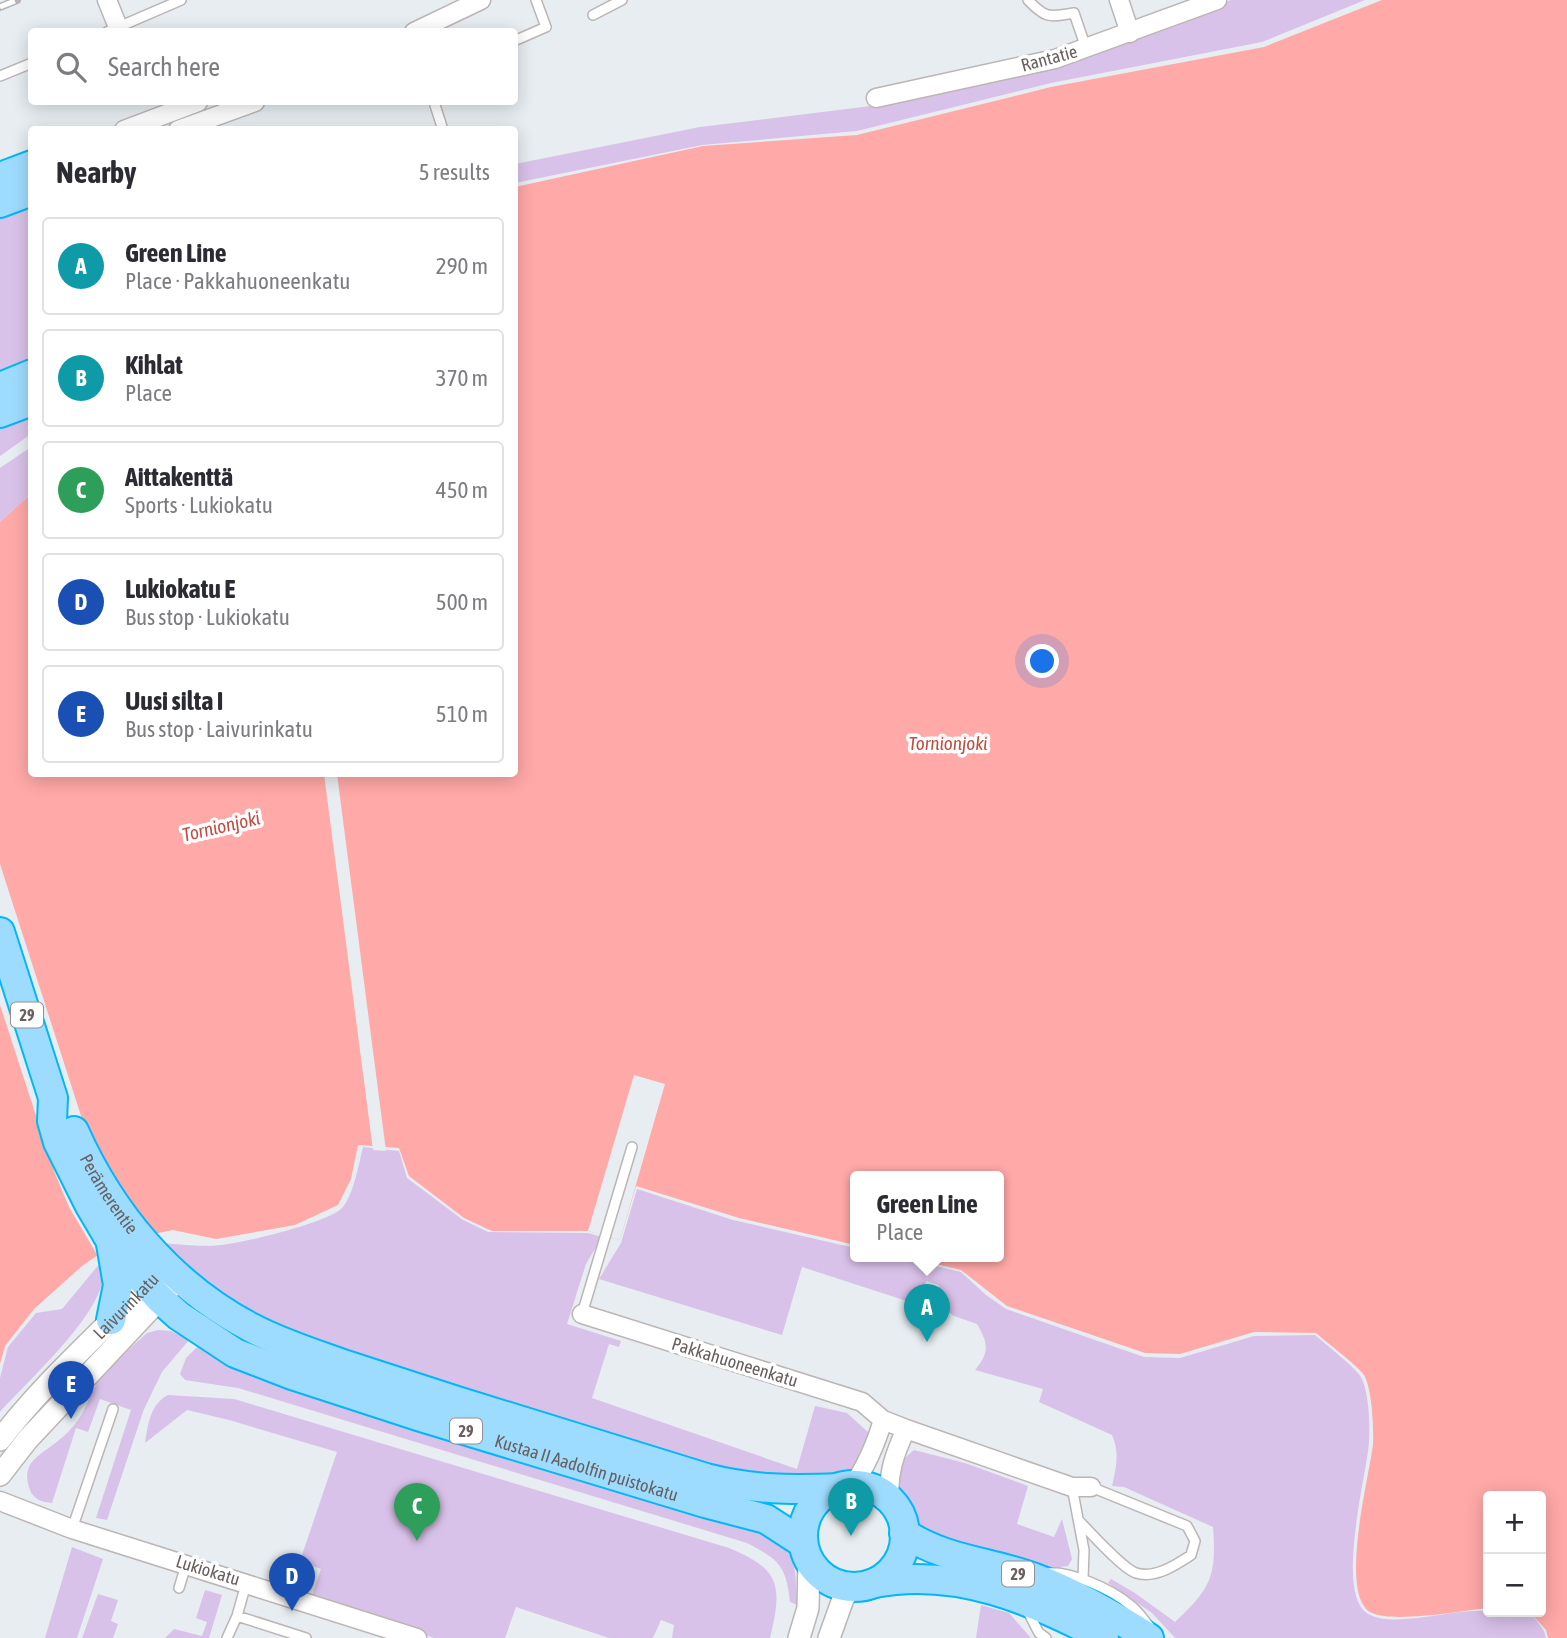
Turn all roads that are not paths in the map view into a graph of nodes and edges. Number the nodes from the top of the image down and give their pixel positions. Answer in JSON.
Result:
{"nodes":[{"id":1,"x":107,"y":0,"type":"edge"},
{"id":2,"x":181,"y":0,"type":"edge"},
{"id":3,"x":481,"y":0,"type":"edge"},
{"id":4,"x":536,"y":0,"type":"edge"},
{"id":5,"x":622,"y":0,"type":"edge"},
{"id":6,"x":1028,"y":0,"type":"edge"},
{"id":7,"x":1119,"y":0,"type":"edge"},
{"id":8,"x":1217,"y":0,"type":"edge"},
{"id":9,"x":593,"y":15,"type":"dead end"},
{"id":10,"x":113,"y":28,"type":"edge"},
{"id":11,"x":115,"y":28,"type":"edge"},
{"id":12,"x":422,"y":28,"type":"edge"},
{"id":13,"x":1130,"y":33,"type":"junction"},
{"id":14,"x":518,"y":39,"type":"edge"},
{"id":15,"x":1086,"y":48,"type":"junction"},
{"id":16,"x":28,"y":65,"type":"edge"},
{"id":17,"x":0,"y":76,"type":"edge"},
{"id":18,"x":876,"y":98,"type":"dead end"},
{"id":19,"x":190,"y":105,"type":"edge"},
{"id":20,"x":247,"y":105,"type":"edge"},
{"id":21,"x":435,"y":105,"type":"edge"},
{"id":22,"x":135,"y":126,"type":"edge"},
{"id":23,"x":188,"y":126,"type":"edge"},
{"id":24,"x":442,"y":126,"type":"edge"},
{"id":25,"x":28,"y":166,"type":"edge"},
{"id":26,"x":0,"y":177,"type":"edge"},
{"id":27,"x":28,"y":192,"type":"edge"},
{"id":28,"x":0,"y":203,"type":"edge"},
{"id":29,"x":28,"y":375,"type":"edge"},
{"id":30,"x":0,"y":387,"type":"edge"},
{"id":31,"x":28,"y":402,"type":"edge"},
{"id":32,"x":0,"y":413,"type":"edge"},
{"id":33,"x":0,"y":932,"type":"edge"},
{"id":34,"x":53,"y":1098,"type":"junction"},
{"id":35,"x":632,"y":1147,"type":"dead end"},
{"id":36,"x":143,"y":1265,"type":"junction"},
{"id":37,"x":582,"y":1314,"type":"joint"},
{"id":38,"x":111,"y":1320,"type":"junction"},
{"id":39,"x":113,"y":1409,"type":"dead end"},
{"id":40,"x":883,"y":1420,"type":"junction"},
{"id":41,"x":906,"y":1429,"type":"junction"},
{"id":42,"x":0,"y":1440,"type":"edge"},
{"id":43,"x":0,"y":1475,"type":"edge"},
{"id":44,"x":846,"y":1487,"type":"junction"},
{"id":45,"x":1072,"y":1487,"type":"junction"},
{"id":46,"x":1091,"y":1487,"type":"joint"},
{"id":47,"x":0,"y":1500,"type":"edge"},
{"id":48,"x":890,"y":1500,"type":"junction"},
{"id":49,"x":1079,"y":1521,"type":"junction"},
{"id":50,"x":72,"y":1528,"type":"junction"},
{"id":51,"x":904,"y":1533,"type":"junction"},
{"id":52,"x":806,"y":1551,"type":"junction"},
{"id":53,"x":187,"y":1563,"type":"junction"},
{"id":54,"x":1083,"y":1579,"type":"junction"},
{"id":55,"x":246,"y":1582,"type":"junction"},
{"id":56,"x":861,"y":1585,"type":"junction"},
{"id":57,"x":179,"y":1588,"type":"dead end"},
{"id":58,"x":1029,"y":1589,"type":"junction"},
{"id":59,"x":237,"y":1616,"type":"junction"},
{"id":60,"x":370,"y":1631,"type":"edge"},
{"id":61,"x":227,"y":1638,"type":"edge"},
{"id":62,"x":306,"y":1638,"type":"edge"},
{"id":63,"x":417,"y":1638,"type":"edge"},
{"id":64,"x":799,"y":1638,"type":"edge"},
{"id":65,"x":829,"y":1638,"type":"edge"},
{"id":66,"x":1046,"y":1638,"type":"edge"},
{"id":67,"x":1104,"y":1638,"type":"edge"},
{"id":68,"x":1149,"y":1638,"type":"edge"},
{"id":69,"x":1159,"y":1638,"type":"edge"}],
"edges":[{"from":1,"to":10,"type":"street"},
{"from":2,"to":11,"type":"lane"},
{"from":3,"to":12,"type":"street"},
{"from":4,"to":14,"type":"lane"},
{"from":5,"to":9,"type":"lane"},
{"from":6,"to":15,"type":"lane"},
{"from":7,"to":13,"type":"street"},
{"from":8,"to":13,"type":"street","name":"Rantatie"},
{"from":13,"to":15,"type":"street","name":"Rantatie"},
{"from":15,"to":18,"type":"street","name":"Rantatie"},
{"from":16,"to":17,"type":"lane"},
{"from":19,"to":22,"type":"street"},
{"from":20,"to":23,"type":"street"},
{"from":21,"to":24,"type":"lane"},
{"from":25,"to":26,"type":"highway"},
{"from":27,"to":28,"type":"highway"},
{"from":29,"to":30,"type":"highway"},
{"from":31,"to":32,"type":"highway"},
{"from":33,"to":34,"type":"highway","name":"Perämerentie","number":"29"},
{"from":34,"to":36,"type":"highway","name":"Perämerentie","number":"29"},
{"from":34,"to":36,"type":"highway","name":"Perämerentie","number":"29"},
{"from":35,"to":37,"type":"lane"},
{"from":36,"to":38,"type":"street","name":"Laivurinkatu"},
{"from":36,"to":38,"type":"highway"},
{"from":36,"to":43,"type":"street","name":"Laivurinkatu"},
{"from":36,"to":44,"type":"highway","name":"Kustaa II Aadolfin puistokatu","number":"29"},
{"from":36,"to":52,"type":"highway","name":"Kustaa II Aadolfin puistokatu","number":"29"},
{"from":37,"to":40,"type":"street","name":"Pakkahuoneenkatu"},
{"from":38,"to":42,"type":"street","name":"Laivurinkatu"},
{"from":39,"to":50,"type":"lane"},
{"from":40,"to":41,"type":"street","name":"Pakkahuoneenkatu"},
{"from":40,"to":44,"type":"street"},
{"from":41,"to":45,"type":"street","name":"Pakkahuoneenkatu"},
{"from":41,"to":48,"type":"street"},
{"from":44,"to":48,"type":"highway","number":"29"},
{"from":44,"to":52,"type":"highway"},
{"from":45,"to":46,"type":"street","name":"Pakkahuoneenkatu"},
{"from":45,"to":49,"type":"lane"},
{"from":46,"to":49,"type":"lane"},
{"from":47,"to":50,"type":"street","name":"Lukiokatu"},
{"from":48,"to":51,"type":"highway"},
{"from":49,"to":54,"type":"lane"},
{"from":50,"to":53,"type":"street","name":"Lukiokatu"},
{"from":51,"to":56,"type":"highway"},
{"from":51,"to":58,"type":"highway","number":"29"},
{"from":52,"to":56,"type":"highway","number":"29"},
{"from":52,"to":64,"type":"street"},
{"from":53,"to":55,"type":"street","name":"Lukiokatu"},
{"from":53,"to":57,"type":"lane"},
{"from":54,"to":58,"type":"lane"},
{"from":54,"to":69,"type":"lane"},
{"from":55,"to":59,"type":"lane"},
{"from":55,"to":60,"type":"street","name":"Lukiokatu"},
{"from":56,"to":58,"type":"highway","number":"29"},
{"from":56,"to":65,"type":"street"},
{"from":58,"to":66,"type":"lane"},
{"from":58,"to":67,"type":"highway","number":"29"},
{"from":58,"to":68,"type":"highway","number":"29"},
{"from":59,"to":61,"type":"lane"},
{"from":59,"to":62,"type":"lane"},
{"from":60,"to":63,"type":"street","name":"Lukiokatu"}]}
